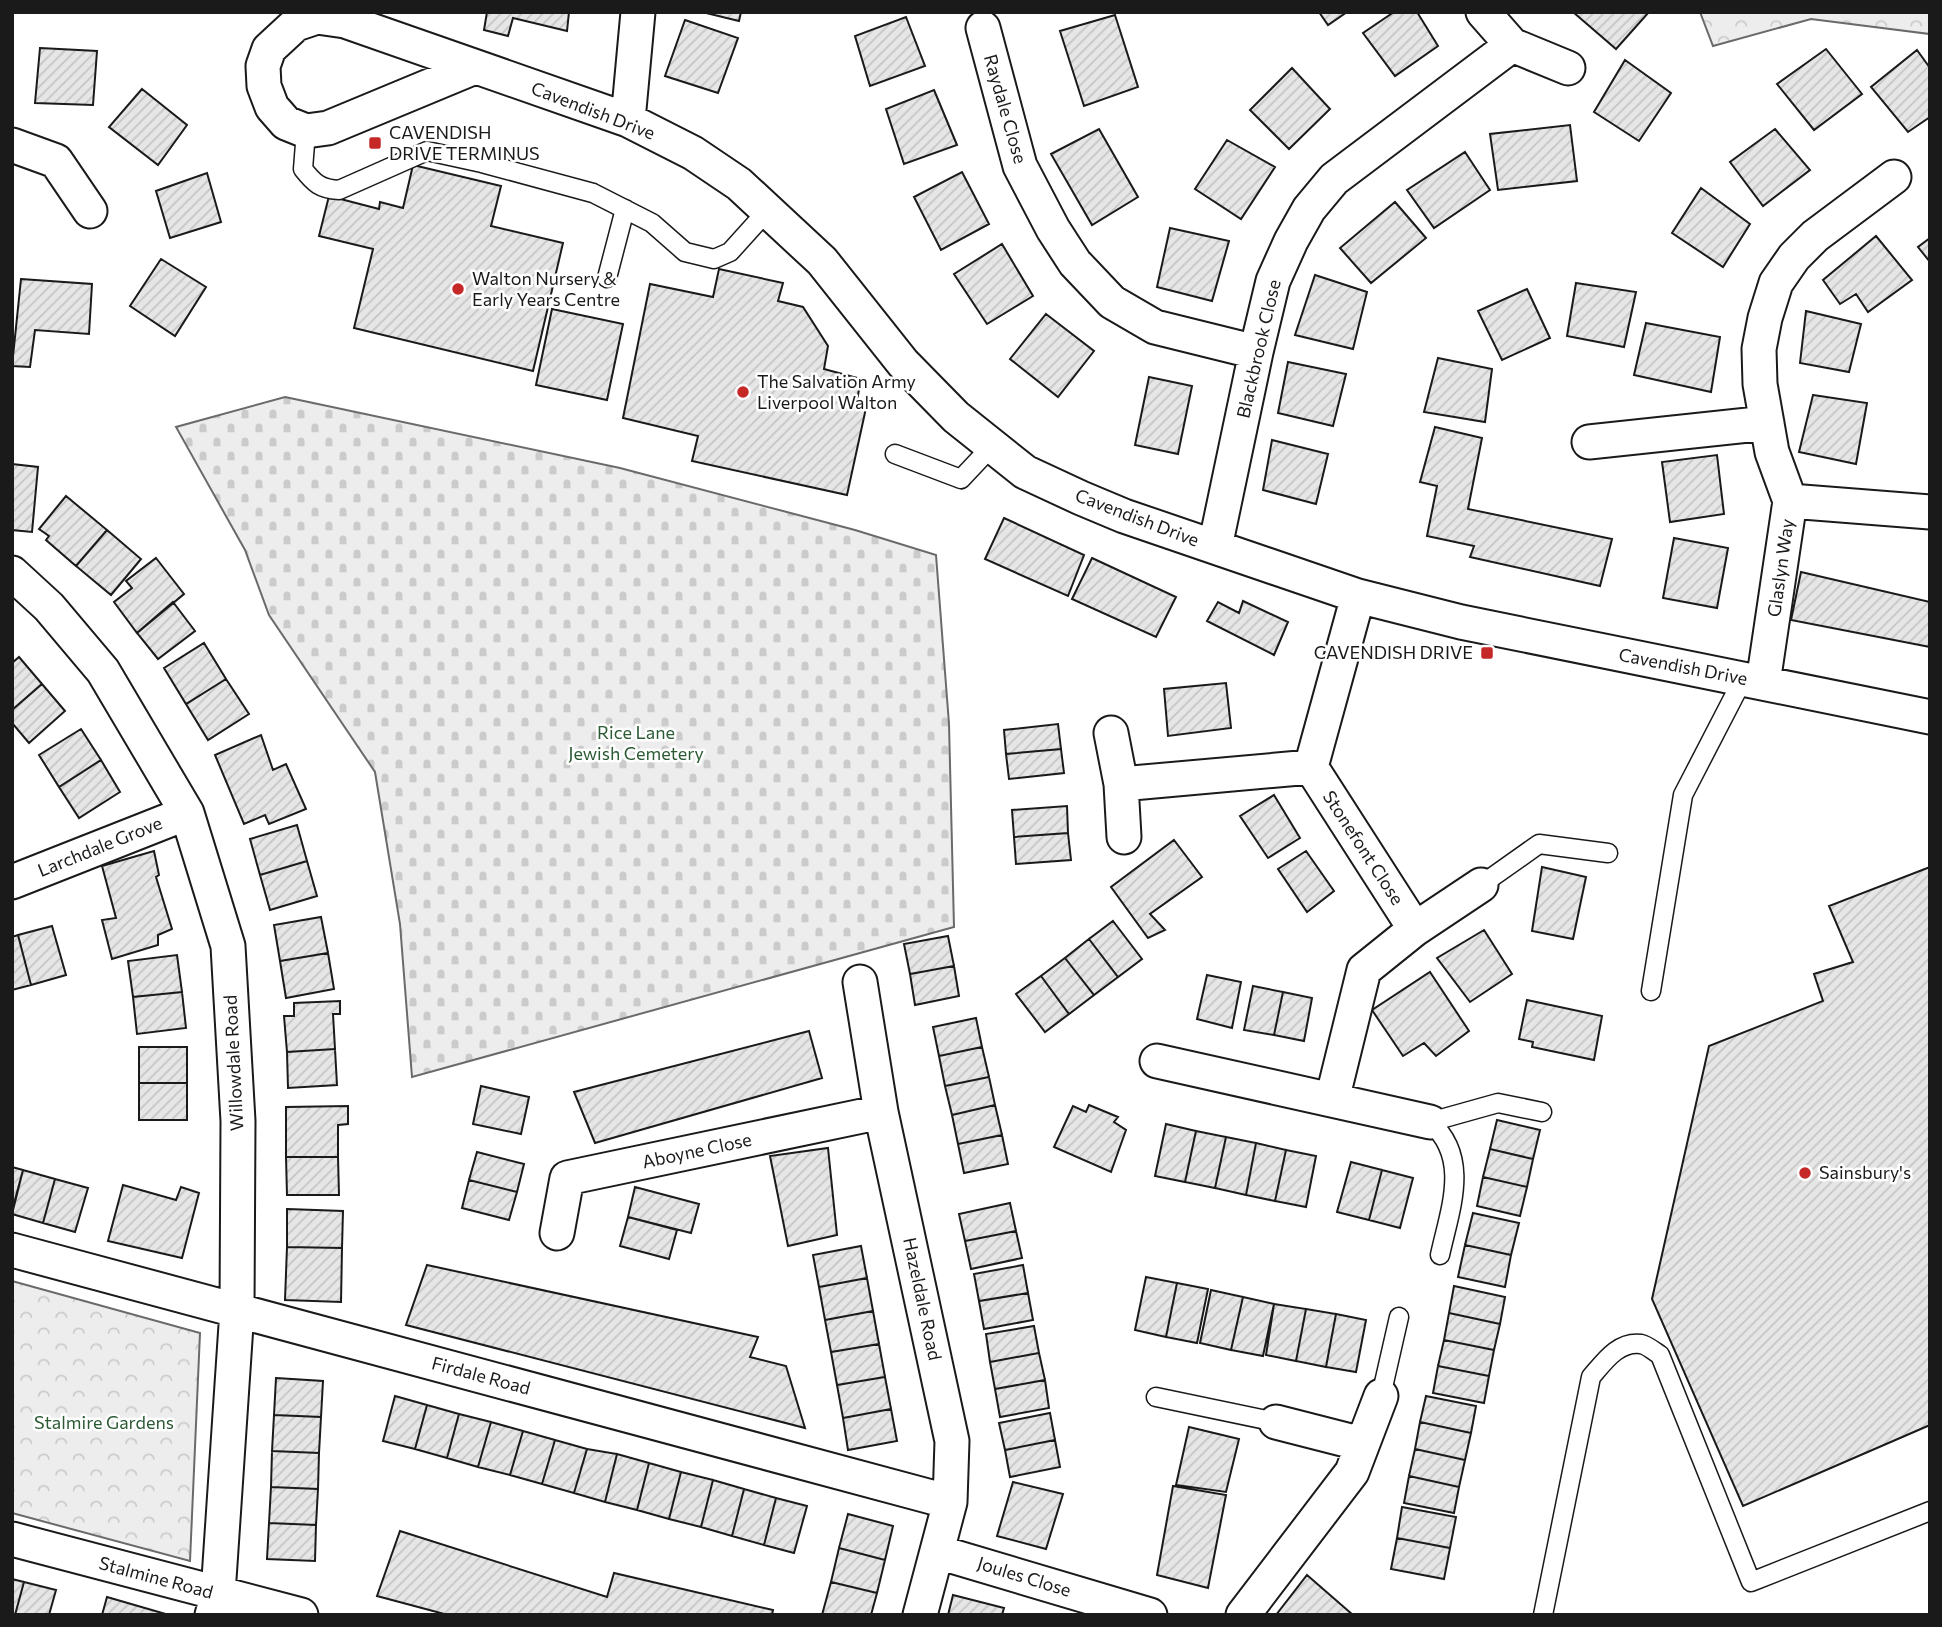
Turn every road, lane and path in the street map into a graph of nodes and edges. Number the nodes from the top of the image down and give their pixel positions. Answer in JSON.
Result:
{"nodes":[{"id":1,"x":638,"y":12,"type":"edge"},
{"id":2,"x":1483,"y":12,"type":"edge"},
{"id":3,"x":983,"y":28,"type":"dead end"},
{"id":4,"x":1513,"y":45,"type":"junction"},
{"id":5,"x":475,"y":67,"type":"junction"},
{"id":6,"x":1568,"y":68,"type":"dead end"},
{"id":7,"x":628,"y":120,"type":"junction"},
{"id":8,"x":306,"y":131,"type":"junction"},
{"id":9,"x":12,"y":145,"type":"edge"},
{"id":10,"x":1894,"y":177,"type":"dead end"},
{"id":11,"x":625,"y":209,"type":"junction"},
{"id":12,"x":90,"y":211,"type":"dead end"},
{"id":13,"x":767,"y":211,"type":"junction"},
{"id":14,"x":607,"y":278,"type":"dead end"},
{"id":15,"x":1256,"y":352,"type":"junction"},
{"id":16,"x":1767,"y":423,"type":"junction"},
{"id":17,"x":1589,"y":442,"type":"dead end"},
{"id":18,"x":992,"y":446,"type":"junction"},
{"id":19,"x":895,"y":454,"type":"dead end"},
{"id":20,"x":1790,"y":501,"type":"junction"},
{"id":21,"x":1930,"y":512,"type":"edge"},
{"id":22,"x":1215,"y":547,"type":"junction"},
{"id":23,"x":14,"y":573,"type":"edge"},
{"id":24,"x":1358,"y":596,"type":"junction"},
{"id":25,"x":1753,"y":681,"type":"junction"},
{"id":26,"x":1930,"y":717,"type":"edge"},
{"id":27,"x":1111,"y":733,"type":"dead end"},
{"id":28,"x":1311,"y":767,"type":"junction"},
{"id":29,"x":1121,"y":784,"type":"junction"},
{"id":30,"x":187,"y":813,"type":"junction"},
{"id":31,"x":1124,"y":837,"type":"dead end"},
{"id":32,"x":1608,"y":853,"type":"dead end"},
{"id":33,"x":12,"y":882,"type":"edge"},
{"id":34,"x":1481,"y":885,"type":"joint"},
{"id":35,"x":1415,"y":929,"type":"junction"},
{"id":36,"x":860,"y":982,"type":"dead end"},
{"id":37,"x":1651,"y":991,"type":"dead end"},
{"id":38,"x":1157,"y":1061,"type":"dead end"},
{"id":39,"x":1332,"y":1100,"type":"junction"},
{"id":40,"x":881,"y":1112,"type":"junction"},
{"id":41,"x":1542,"y":1112,"type":"dead end"},
{"id":42,"x":1430,"y":1122,"type":"junction"},
{"id":43,"x":557,"y":1233,"type":"dead end"},
{"id":44,"x":12,"y":1250,"type":"edge"},
{"id":45,"x":1440,"y":1255,"type":"dead end"},
{"id":46,"x":237,"y":1310,"type":"junction"},
{"id":47,"x":1399,"y":1317,"type":"dead end"},
{"id":48,"x":1381,"y":1396,"type":"joint"},
{"id":49,"x":1156,"y":1397,"type":"dead end"},
{"id":50,"x":1276,"y":1422,"type":"joint"},
{"id":51,"x":1362,"y":1444,"type":"junction"},
{"id":52,"x":950,"y":1502,"type":"junction"},
{"id":53,"x":1930,"y":1511,"type":"edge"},
{"id":54,"x":12,"y":1539,"type":"edge"},
{"id":55,"x":938,"y":1552,"type":"junction"},
{"id":56,"x":215,"y":1605,"type":"edge"},
{"id":57,"x":301,"y":1615,"type":"edge"},
{"id":58,"x":920,"y":1615,"type":"edge"},
{"id":59,"x":1150,"y":1615,"type":"edge"},
{"id":60,"x":1243,"y":1615,"type":"edge"},
{"id":61,"x":1544,"y":1615,"type":"edge"}],
"edges":[{"from":1,"to":7,"type":"street"},
{"from":2,"to":4,"type":"street"},
{"from":3,"to":15,"type":"street","name":"Raydale Close"},
{"from":4,"to":6,"type":"street"},
{"from":4,"to":15,"type":"street","name":"Blackbrook Close"},
{"from":5,"to":7,"type":"street","name":"Cavendish Drive"},
{"from":5,"to":8,"type":"street"},
{"from":5,"to":8,"type":"street","name":"Cavendish Drive"},
{"from":7,"to":13,"type":"street","name":"Cavendish Drive"},
{"from":8,"to":11,"type":"lane"},
{"from":9,"to":12,"type":"street"},
{"from":10,"to":16,"type":"street","name":"Glaslyn Way"},
{"from":11,"to":13,"type":"lane"},
{"from":11,"to":14,"type":"lane"},
{"from":13,"to":18,"type":"street","name":"Cavendish Drive"},
{"from":15,"to":22,"type":"street","name":"Blackbrook Close"},
{"from":16,"to":17,"type":"street"},
{"from":16,"to":20,"type":"street","name":"Glaslyn Way"},
{"from":18,"to":19,"type":"lane"},
{"from":18,"to":22,"type":"street","name":"Cavendish Drive"},
{"from":20,"to":21,"type":"street"},
{"from":20,"to":25,"type":"street","name":"Glaslyn Way"},
{"from":22,"to":24,"type":"street","name":"Cavendish Drive"},
{"from":23,"to":30,"type":"street","name":"Willowdale Road"},
{"from":24,"to":25,"type":"street","name":"Cavendish Drive"},
{"from":24,"to":28,"type":"street"},
{"from":25,"to":26,"type":"street","name":"Cavendish Drive"},
{"from":25,"to":37,"type":"lane"},
{"from":27,"to":29,"type":"street"},
{"from":28,"to":29,"type":"street"},
{"from":28,"to":35,"type":"street","name":"Stonefont Close"},
{"from":29,"to":31,"type":"street"},
{"from":30,"to":33,"type":"street","name":"Larchdale Grove"},
{"from":30,"to":46,"type":"street","name":"Willowdale Road"},
{"from":32,"to":34,"type":"lane"},
{"from":34,"to":35,"type":"street"},
{"from":35,"to":39,"type":"street"},
{"from":36,"to":40,"type":"street","name":"Hazeldale Road"},
{"from":38,"to":39,"type":"street"},
{"from":39,"to":42,"type":"street"},
{"from":40,"to":43,"type":"street","name":"Aboyne Close"},
{"from":40,"to":52,"type":"street","name":"Hazeldale Road"},
{"from":41,"to":42,"type":"lane"},
{"from":42,"to":45,"type":"lane"},
{"from":44,"to":46,"type":"street","name":"Firdale Road"},
{"from":46,"to":52,"type":"street","name":"Firdale Road"},
{"from":46,"to":56,"type":"street","name":"Willowdale Road"},
{"from":47,"to":48,"type":"lane"},
{"from":48,"to":51,"type":"street"},
{"from":49,"to":50,"type":"lane"},
{"from":50,"to":51,"type":"street"},
{"from":51,"to":60,"type":"street"},
{"from":52,"to":55,"type":"street","name":"Hazeldale Road"},
{"from":53,"to":61,"type":"lane"},
{"from":54,"to":56,"type":"street","name":"Stalmine Road"},
{"from":55,"to":58,"type":"street","name":"Hazeldale Road"},
{"from":55,"to":59,"type":"street","name":"Joules Close"},
{"from":56,"to":57,"type":"street","name":"Stalmine Road"}]}
